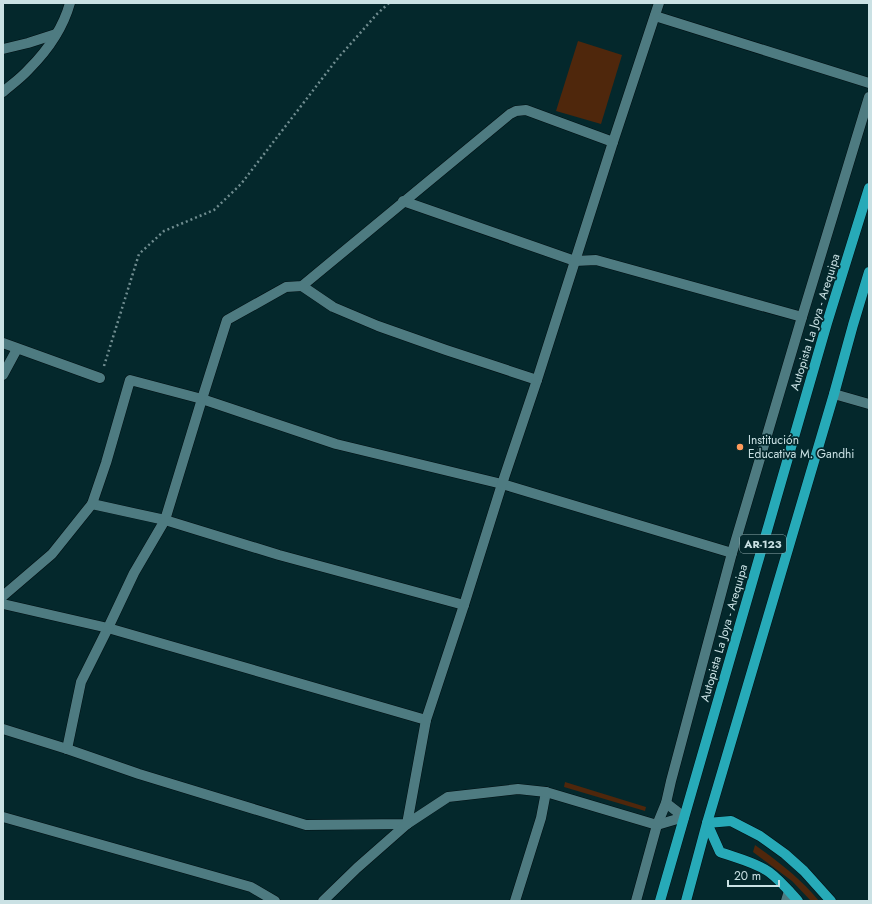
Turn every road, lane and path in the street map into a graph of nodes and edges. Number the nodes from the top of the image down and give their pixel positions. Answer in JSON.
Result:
{"nodes":[{"id":1,"x":70,"y":3,"type":"edge"},
{"id":2,"x":389,"y":3,"type":"edge"},
{"id":3,"x":659,"y":3,"type":"edge"},
{"id":4,"x":655,"y":16,"type":"junction"},
{"id":5,"x":56,"y":34,"type":"junction"},
{"id":6,"x":3,"y":49,"type":"edge"},
{"id":7,"x":869,"y":83,"type":"edge"},
{"id":8,"x":3,"y":92,"type":"edge"},
{"id":9,"x":869,"y":97,"type":"edge"},
{"id":10,"x":613,"y":142,"type":"junction"},
{"id":11,"x":869,"y":188,"type":"edge"},
{"id":12,"x":403,"y":202,"type":"junction"},
{"id":13,"x":575,"y":261,"type":"junction"},
{"id":14,"x":869,"y":272,"type":"edge"},
{"id":15,"x":302,"y":286,"type":"junction"},
{"id":16,"x":802,"y":317,"type":"junction"},
{"id":17,"x":3,"y":343,"type":"edge"},
{"id":18,"x":17,"y":349,"type":"junction"},
{"id":19,"x":3,"y":375,"type":"edge"},
{"id":20,"x":100,"y":378,"type":"joint"},
{"id":21,"x":537,"y":380,"type":"junction"},
{"id":22,"x":834,"y":394,"type":"junction"},
{"id":23,"x":202,"y":399,"type":"junction"},
{"id":24,"x":869,"y":404,"type":"edge"},
{"id":25,"x":502,"y":484,"type":"junction"},
{"id":26,"x":92,"y":504,"type":"junction"},
{"id":27,"x":165,"y":520,"type":"junction"},
{"id":28,"x":732,"y":553,"type":"junction"},
{"id":29,"x":3,"y":596,"type":"edge"},
{"id":30,"x":3,"y":604,"type":"edge"},
{"id":31,"x":464,"y":605,"type":"junction"},
{"id":32,"x":108,"y":628,"type":"junction"},
{"id":33,"x":426,"y":720,"type":"junction"},
{"id":34,"x":3,"y":729,"type":"edge"},
{"id":35,"x":67,"y":749,"type":"junction"},
{"id":36,"x":546,"y":792,"type":"junction"},
{"id":37,"x":666,"y":803,"type":"junction"},
{"id":38,"x":3,"y":817,"type":"edge"},
{"id":39,"x":684,"y":817,"type":"junction"},
{"id":40,"x":707,"y":823,"type":"junction"},
{"id":41,"x":407,"y":824,"type":"junction"},
{"id":42,"x":657,"y":825,"type":"junction"},
{"id":43,"x":787,"y":896,"type":"edge"},
{"id":44,"x":275,"y":901,"type":"edge"},
{"id":45,"x":323,"y":901,"type":"edge"},
{"id":46,"x":516,"y":901,"type":"edge"},
{"id":47,"x":636,"y":901,"type":"edge"},
{"id":48,"x":660,"y":901,"type":"edge"},
{"id":49,"x":686,"y":901,"type":"edge"},
{"id":50,"x":798,"y":901,"type":"edge"},
{"id":51,"x":831,"y":901,"type":"edge"}],
"edges":[{"from":1,"to":5,"type":"street"},
{"from":2,"to":20,"type":"path"},
{"from":3,"to":4,"type":"street"},
{"from":4,"to":7,"type":"street"},
{"from":4,"to":10,"type":"street"},
{"from":5,"to":6,"type":"street"},
{"from":5,"to":8,"type":"street"},
{"from":9,"to":16,"type":"street"},
{"from":10,"to":12,"type":"street"},
{"from":10,"to":13,"type":"street"},
{"from":11,"to":39,"type":"main road","name":"Autopista La Joya - Arequipa","number":"AR-123"},
{"from":12,"to":13,"type":"street"},
{"from":12,"to":15,"type":"street"},
{"from":13,"to":16,"type":"street"},
{"from":13,"to":21,"type":"street"},
{"from":14,"to":22,"type":"main road","number":"AR-123"},
{"from":15,"to":21,"type":"street"},
{"from":15,"to":23,"type":"street"},
{"from":16,"to":28,"type":"street"},
{"from":17,"to":18,"type":"street"},
{"from":18,"to":19,"type":"street"},
{"from":18,"to":20,"type":"street"},
{"from":21,"to":25,"type":"street"},
{"from":22,"to":24,"type":"street"},
{"from":22,"to":40,"type":"main road","number":"AR-123"},
{"from":23,"to":25,"type":"street"},
{"from":23,"to":26,"type":"street"},
{"from":23,"to":27,"type":"street"},
{"from":25,"to":28,"type":"street"},
{"from":25,"to":31,"type":"street"},
{"from":26,"to":27,"type":"street"},
{"from":26,"to":29,"type":"street"},
{"from":27,"to":31,"type":"street"},
{"from":27,"to":32,"type":"street"},
{"from":28,"to":37,"type":"street"},
{"from":30,"to":32,"type":"street"},
{"from":31,"to":33,"type":"street"},
{"from":32,"to":33,"type":"street"},
{"from":32,"to":35,"type":"street"},
{"from":33,"to":41,"type":"street"},
{"from":34,"to":35,"type":"street"},
{"from":35,"to":41,"type":"street"},
{"from":36,"to":41,"type":"street"},
{"from":36,"to":42,"type":"street"},
{"from":36,"to":46,"type":"street"},
{"from":37,"to":39,"type":"street"},
{"from":37,"to":42,"type":"street"},
{"from":38,"to":44,"type":"street"},
{"from":39,"to":42,"type":"street"},
{"from":39,"to":48,"type":"main road","name":"Autopista La Joya - Arequipa","number":"AR-123"},
{"from":40,"to":43,"type":"main road"},
{"from":40,"to":49,"type":"main road","number":"AR-123"},
{"from":40,"to":51,"type":"main road"},
{"from":41,"to":45,"type":"street"},
{"from":42,"to":47,"type":"street"},
{"from":43,"to":50,"type":"main road"}]}
